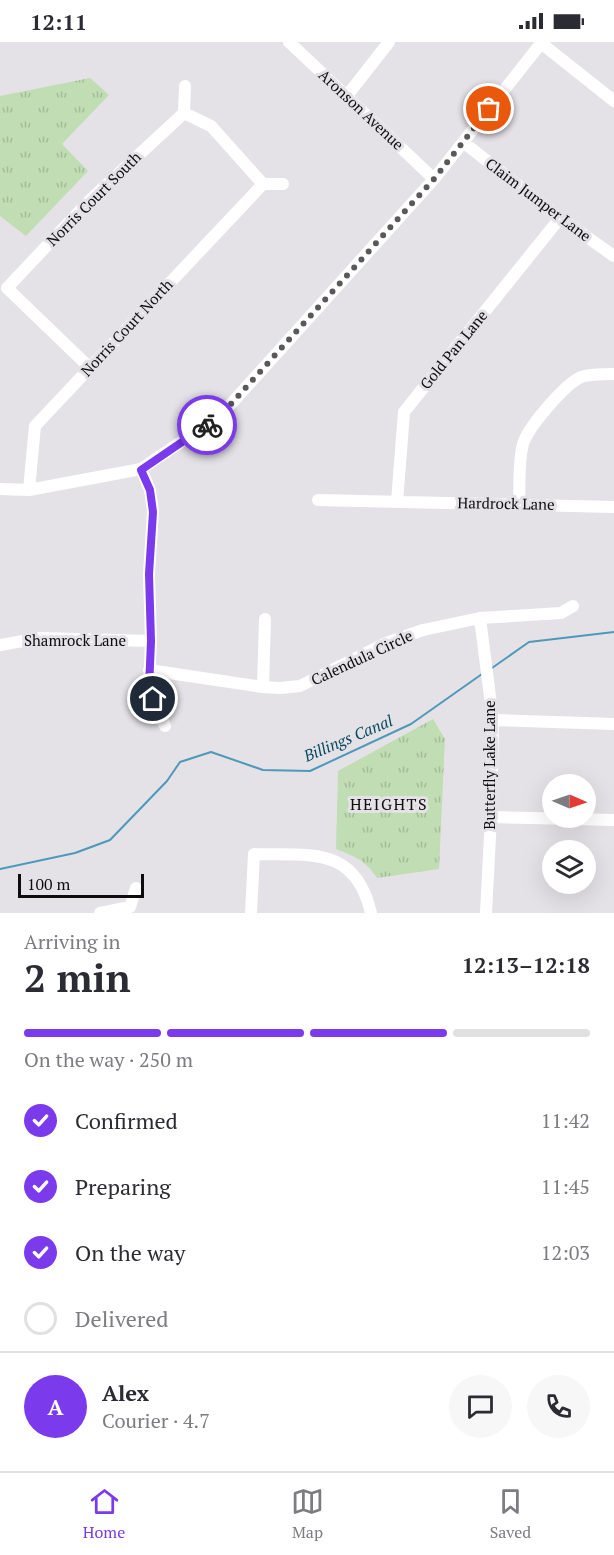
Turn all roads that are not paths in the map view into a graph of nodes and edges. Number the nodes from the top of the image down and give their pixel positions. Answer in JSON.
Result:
{"nodes":[{"id":1,"x":289,"y":42,"type":"edge"},
{"id":2,"x":389,"y":42,"type":"edge"},
{"id":3,"x":542,"y":43,"type":"edge"},
{"id":4,"x":185,"y":86,"type":"dead end"},
{"id":5,"x":346,"y":97,"type":"junction"},
{"id":6,"x":614,"y":101,"type":"edge"},
{"id":7,"x":184,"y":113,"type":"junction"},
{"id":8,"x":463,"y":142,"type":"junction"},
{"id":9,"x":434,"y":179,"type":"junction"},
{"id":10,"x":263,"y":184,"type":"junction"},
{"id":11,"x":283,"y":184,"type":"dead end"},
{"id":12,"x":560,"y":218,"type":"junction"},
{"id":13,"x":614,"y":256,"type":"edge"},
{"id":14,"x":4,"y":288,"type":"edge"},
{"id":15,"x":90,"y":368,"type":"junction"},
{"id":16,"x":614,"y":374,"type":"edge"},
{"id":17,"x":141,"y":470,"type":"junction"},
{"id":18,"x":0,"y":489,"type":"edge"},
{"id":19,"x":29,"y":490,"type":"junction"},
{"id":20,"x":318,"y":500,"type":"dead end"},
{"id":21,"x":397,"y":502,"type":"junction"},
{"id":22,"x":519,"y":505,"type":"junction"},
{"id":23,"x":614,"y":507,"type":"edge"},
{"id":24,"x":573,"y":606,"type":"dead end"},
{"id":25,"x":480,"y":618,"type":"junction"},
{"id":26,"x":264,"y":619,"type":"dead end"},
{"id":27,"x":151,"y":641,"type":"junction"},
{"id":28,"x":0,"y":645,"type":"edge"},
{"id":29,"x":149,"y":670,"type":"junction"},
{"id":30,"x":263,"y":687,"type":"junction"},
{"id":31,"x":493,"y":720,"type":"junction"},
{"id":32,"x":614,"y":723,"type":"edge"},
{"id":33,"x":165,"y":726,"type":"dead end"},
{"id":34,"x":491,"y":817,"type":"junction"},
{"id":35,"x":614,"y":820,"type":"edge"},
{"id":36,"x":136,"y":888,"type":"dead end"},
{"id":37,"x":134,"y":910,"type":"edge"},
{"id":38,"x":100,"y":913,"type":"edge"},
{"id":39,"x":251,"y":913,"type":"edge"},
{"id":40,"x":371,"y":913,"type":"edge"},
{"id":41,"x":486,"y":913,"type":"edge"},
{"id":42,"x":495,"y":913,"type":"edge"}],
"edges":[{"from":1,"to":5,"type":"street","name":"Aronson Avenue"},
{"from":2,"to":5,"type":"street"},
{"from":3,"to":6,"type":"street"},
{"from":3,"to":8,"type":"street"},
{"from":4,"to":7,"type":"street"},
{"from":5,"to":9,"type":"street","name":"Aronson Avenue"},
{"from":7,"to":10,"type":"street"},
{"from":7,"to":14,"type":"street","name":"Norris Court South"},
{"from":8,"to":9,"type":"street"},
{"from":8,"to":12,"type":"street","name":"Claim Jumper Lane"},
{"from":9,"to":17,"type":"street"},
{"from":10,"to":11,"type":"street"},
{"from":10,"to":15,"type":"street","name":"Norris Court North"},
{"from":12,"to":13,"type":"street","name":"Claim Jumper Lane"},
{"from":12,"to":21,"type":"street","name":"Gold Pan Lane"},
{"from":14,"to":15,"type":"street"},
{"from":15,"to":19,"type":"street","name":"Norris Court North"},
{"from":16,"to":22,"type":"street"},
{"from":17,"to":19,"type":"street"},
{"from":17,"to":27,"type":"street"},
{"from":18,"to":19,"type":"street"},
{"from":20,"to":21,"type":"street","name":"Hardrock Lane"},
{"from":21,"to":22,"type":"street","name":"Hardrock Lane"},
{"from":22,"to":23,"type":"street","name":"Hardrock Lane"},
{"from":24,"to":25,"type":"street","name":"Calendula Circle"},
{"from":25,"to":30,"type":"street","name":"Calendula Circle"},
{"from":25,"to":31,"type":"street","name":"Butterfly Lake Lane"},
{"from":26,"to":30,"type":"street"},
{"from":27,"to":28,"type":"street","name":"Shamrock Lane"},
{"from":27,"to":29,"type":"street"},
{"from":29,"to":30,"type":"street","name":"Calendula Circle"},
{"from":29,"to":33,"type":"street"},
{"from":31,"to":32,"type":"street"},
{"from":31,"to":34,"type":"street","name":"Butterfly Lake Lane"},
{"from":34,"to":35,"type":"street"},
{"from":34,"to":41,"type":"street","name":"Butterfly Lake Lane"},
{"from":36,"to":37,"type":"street"},
{"from":37,"to":38,"type":"street"},
{"from":39,"to":40,"type":"street"},
{"from":41,"to":42,"type":"street"}]}
